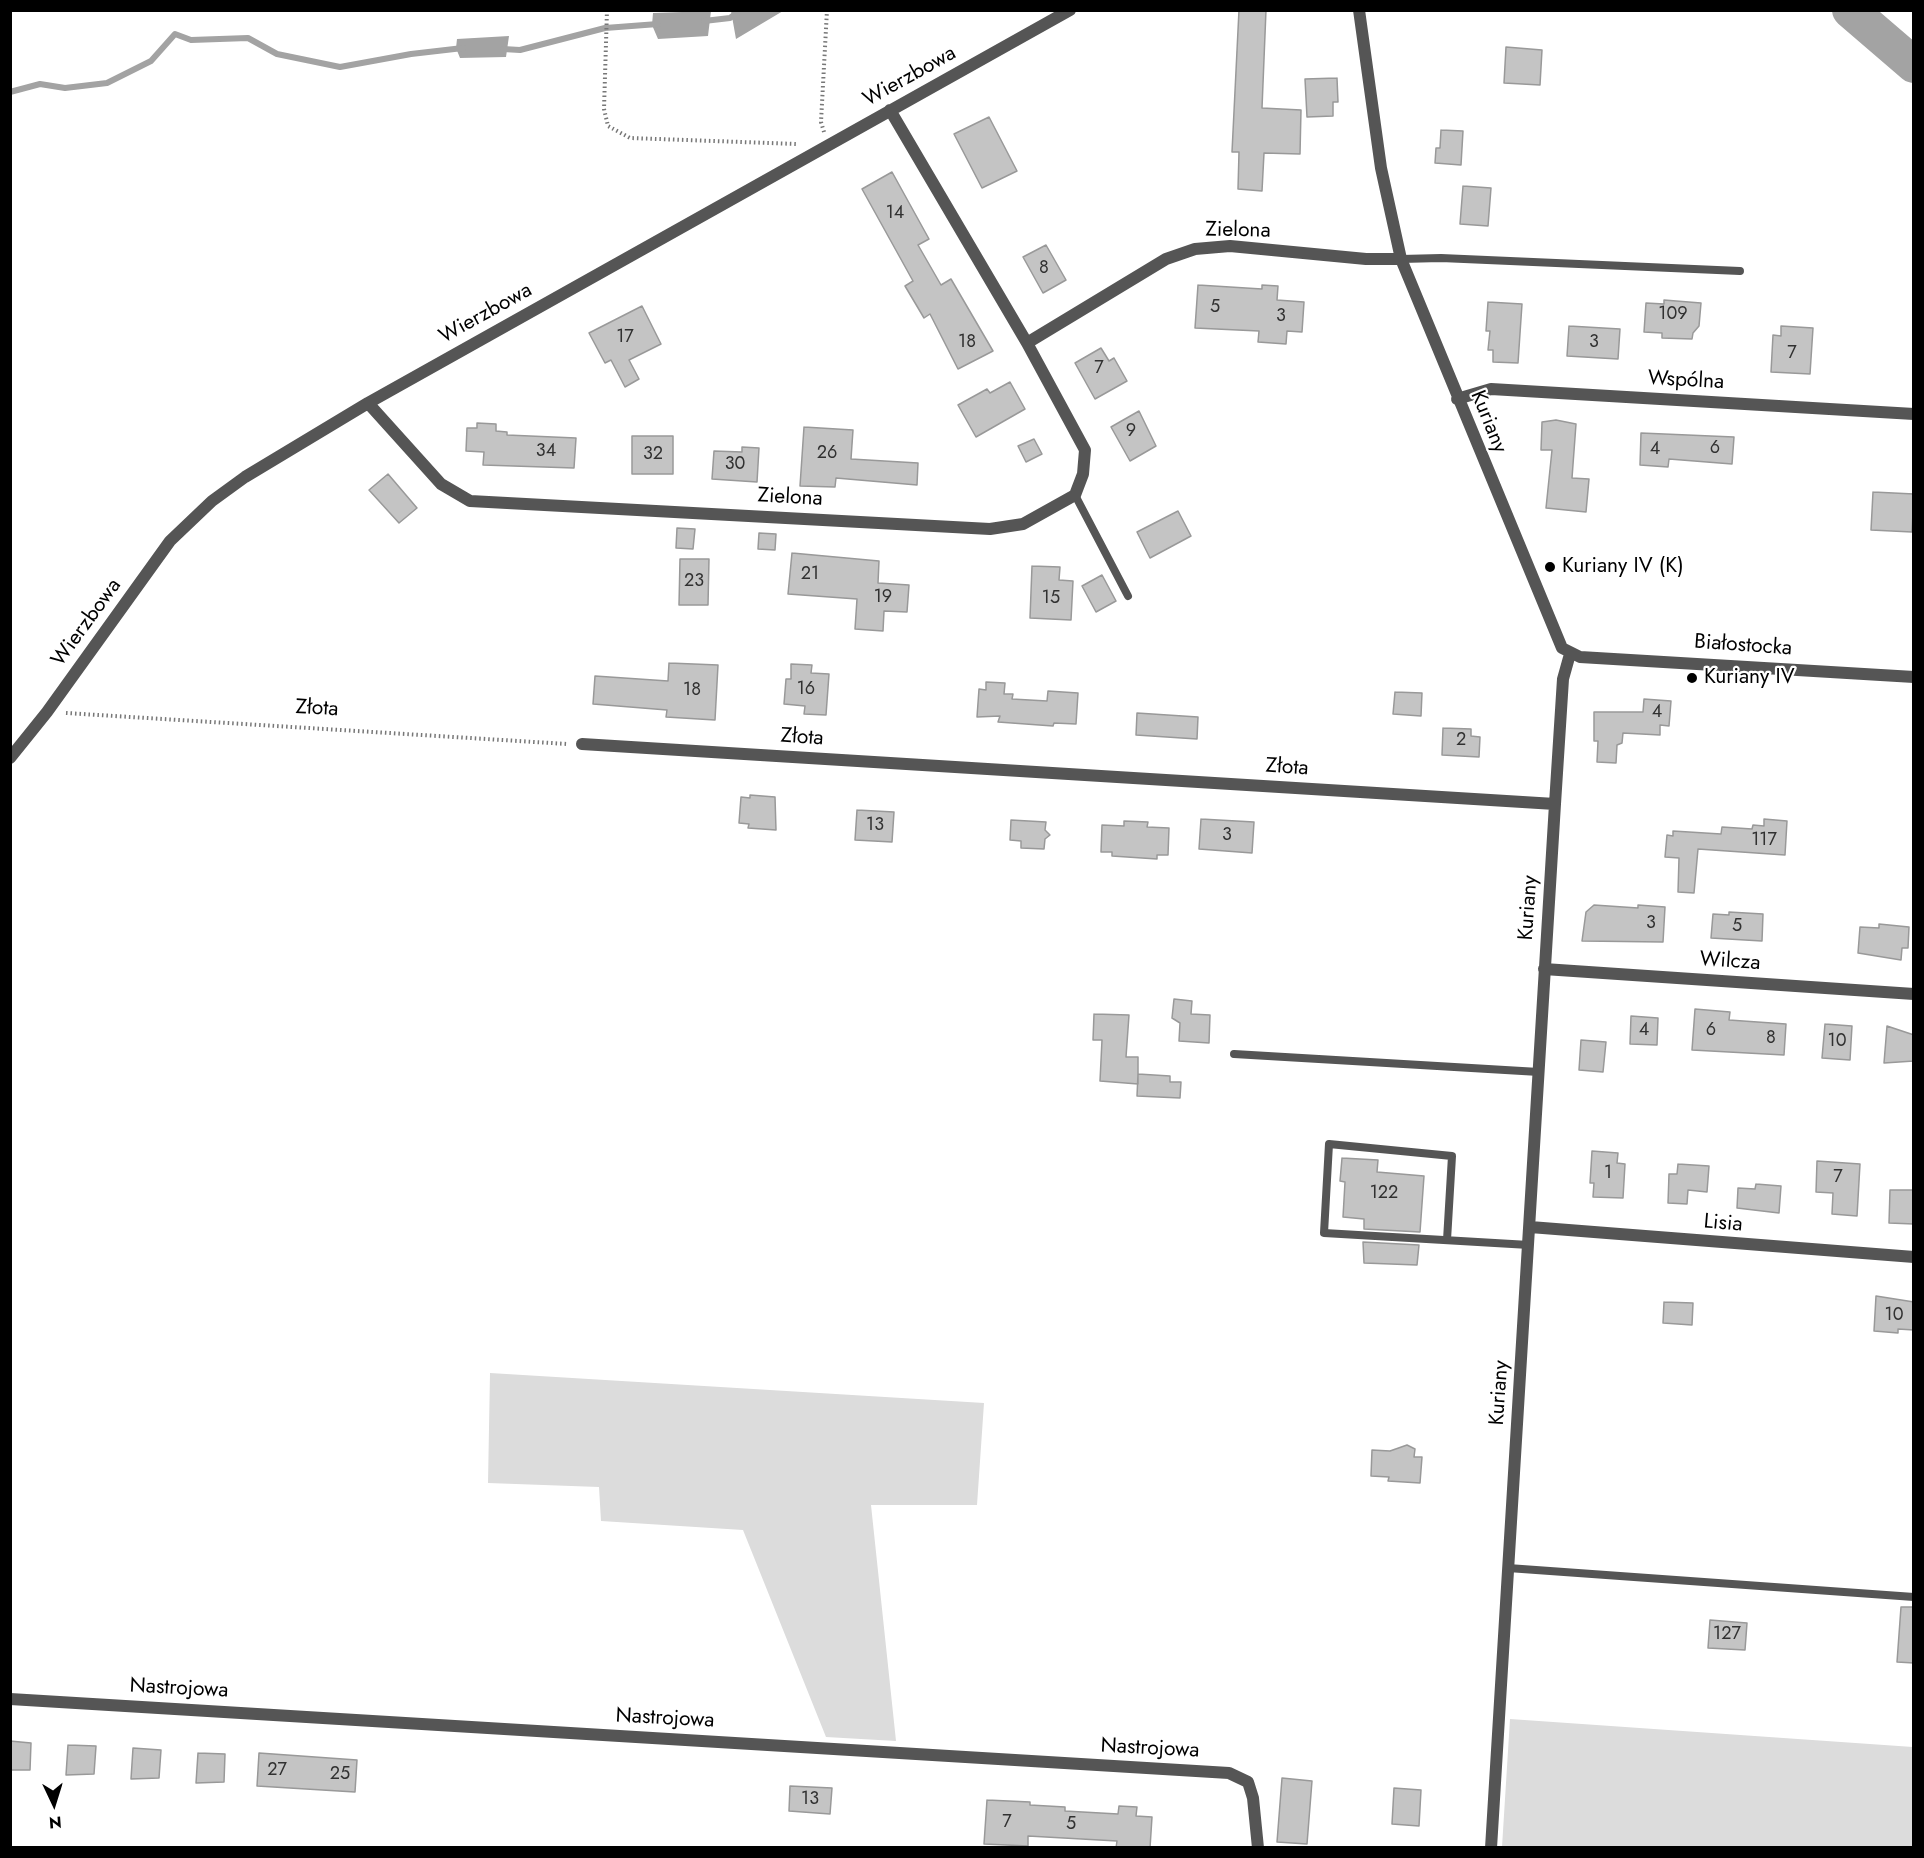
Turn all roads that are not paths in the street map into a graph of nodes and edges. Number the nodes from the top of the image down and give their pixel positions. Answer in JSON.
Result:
{"nodes":[{"id":1,"x":1070,"y":10,"type":"edge"},
{"id":2,"x":1359,"y":10,"type":"edge"},
{"id":3,"x":890,"y":110,"type":"junction"},
{"id":4,"x":1401,"y":259,"type":"junction"},
{"id":5,"x":1740,"y":271,"type":"dead end"},
{"id":6,"x":1028,"y":343,"type":"junction"},
{"id":7,"x":1457,"y":399,"type":"junction"},
{"id":8,"x":368,"y":403,"type":"junction"},
{"id":9,"x":1914,"y":414,"type":"edge"},
{"id":10,"x":1075,"y":495,"type":"junction"},
{"id":11,"x":1128,"y":596,"type":"dead end"},
{"id":12,"x":1570,"y":654,"type":"junction"},
{"id":13,"x":1914,"y":677,"type":"edge"},
{"id":14,"x":582,"y":744,"type":"road end"},
{"id":15,"x":10,"y":758,"type":"edge"},
{"id":16,"x":1555,"y":804,"type":"junction"},
{"id":17,"x":1544,"y":969,"type":"junction"},
{"id":18,"x":1914,"y":994,"type":"edge"},
{"id":19,"x":1234,"y":1054,"type":"dead end"},
{"id":20,"x":1539,"y":1072,"type":"junction"},
{"id":21,"x":1530,"y":1227,"type":"junction"},
{"id":22,"x":1447,"y":1240,"type":"junction"},
{"id":23,"x":1529,"y":1245,"type":"junction"},
{"id":24,"x":1914,"y":1257,"type":"edge"},
{"id":25,"x":1508,"y":1568,"type":"junction"},
{"id":26,"x":1914,"y":1597,"type":"edge"},
{"id":27,"x":10,"y":1699,"type":"edge"},
{"id":28,"x":1257,"y":1848,"type":"edge"},
{"id":29,"x":1491,"y":1848,"type":"edge"}],
"edges":[{"from":1,"to":3,"type":"street","name":"Wierzbowa"},
{"from":2,"to":4,"type":"street","name":"Kuriany"},
{"from":3,"to":6,"type":"street"},
{"from":3,"to":8,"type":"street","name":"Wierzbowa"},
{"from":4,"to":5,"type":"lane"},
{"from":4,"to":6,"type":"street","name":"Zielona"},
{"from":4,"to":7,"type":"street","name":"Kuriany"},
{"from":6,"to":10,"type":"street"},
{"from":7,"to":9,"type":"street","name":"Wspólna"},
{"from":7,"to":12,"type":"street","name":"Kuriany"},
{"from":8,"to":10,"type":"street","name":"Zielona"},
{"from":8,"to":15,"type":"street","name":"Wierzbowa"},
{"from":10,"to":11,"type":"lane"},
{"from":12,"to":13,"type":"street","name":"Białostocka"},
{"from":12,"to":16,"type":"street","name":"Kuriany"},
{"from":14,"to":16,"type":"street","name":"Złota"},
{"from":16,"to":17,"type":"street","name":"Kuriany"},
{"from":17,"to":18,"type":"street","name":"Wilcza"},
{"from":17,"to":20,"type":"street","name":"Kuriany"},
{"from":19,"to":20,"type":"lane"},
{"from":20,"to":21,"type":"street","name":"Kuriany"},
{"from":21,"to":23,"type":"street","name":"Kuriany"},
{"from":21,"to":24,"type":"street","name":"Lisia"},
{"from":22,"to":22,"type":"lane"},
{"from":22,"to":23,"type":"lane"},
{"from":23,"to":25,"type":"street","name":"Kuriany"},
{"from":25,"to":26,"type":"lane"},
{"from":25,"to":29,"type":"street","name":"Kuriany"},
{"from":27,"to":28,"type":"street","name":"Nastrojowa"}]}
